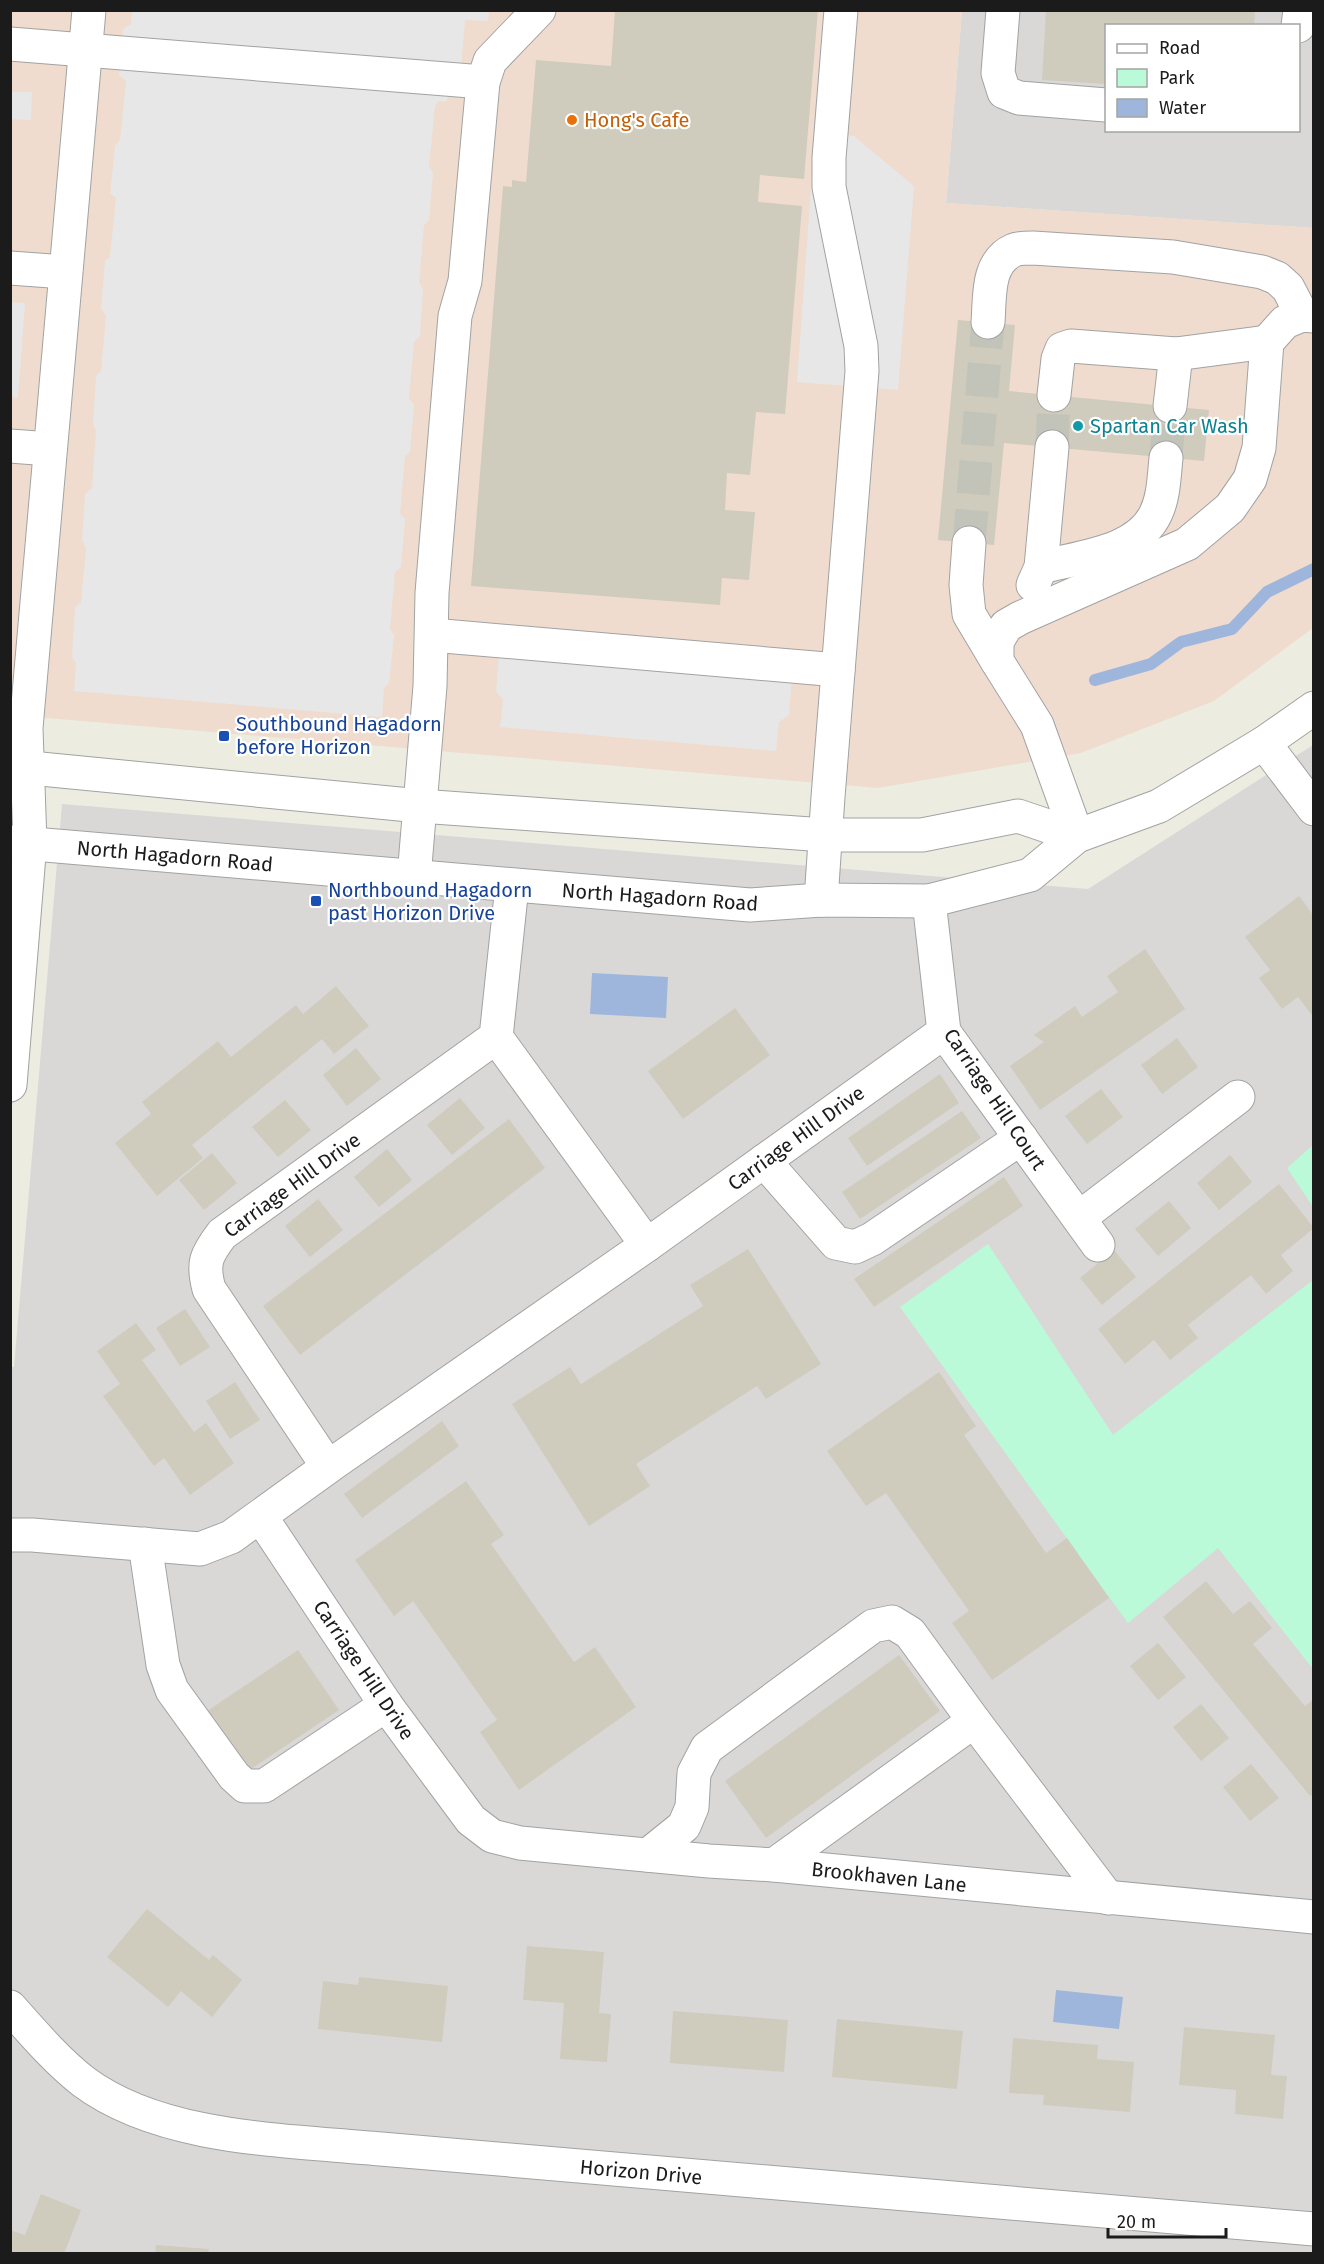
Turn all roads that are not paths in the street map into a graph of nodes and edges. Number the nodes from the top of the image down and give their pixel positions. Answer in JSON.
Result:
{"nodes":[{"id":1,"x":89,"y":10,"type":"edge"},
{"id":2,"x":539,"y":10,"type":"edge"},
{"id":3,"x":841,"y":10,"type":"edge"},
{"id":4,"x":1003,"y":10,"type":"edge"},
{"id":5,"x":10,"y":44,"type":"edge"},
{"id":6,"x":86,"y":50,"type":"junction"},
{"id":7,"x":483,"y":82,"type":"junction"},
{"id":8,"x":1105,"y":105,"type":"edge"},
{"id":9,"x":10,"y":268,"type":"edge"},
{"id":10,"x":65,"y":272,"type":"junction"},
{"id":11,"x":1308,"y":315,"type":"edge"},
{"id":12,"x":988,"y":322,"type":"tunnel mouth"},
{"id":13,"x":1267,"y":342,"type":"junction"},
{"id":14,"x":1176,"y":354,"type":"junction"},
{"id":15,"x":1054,"y":395,"type":"tunnel mouth"},
{"id":16,"x":1170,"y":406,"type":"tunnel mouth"},
{"id":17,"x":10,"y":446,"type":"edge"},
{"id":18,"x":1052,"y":447,"type":"tunnel mouth"},
{"id":19,"x":50,"y":449,"type":"junction"},
{"id":20,"x":1166,"y":458,"type":"tunnel mouth"},
{"id":21,"x":969,"y":543,"type":"tunnel mouth"},
{"id":22,"x":1041,"y":567,"type":"junction"},
{"id":23,"x":1020,"y":618,"type":"junction"},
{"id":24,"x":432,"y":635,"type":"junction"},
{"id":25,"x":997,"y":661,"type":"junction"},
{"id":26,"x":838,"y":670,"type":"junction"},
{"id":27,"x":1314,"y":708,"type":"edge"},
{"id":28,"x":1264,"y":743,"type":"junction"},
{"id":29,"x":19,"y":767,"type":"edge"},
{"id":30,"x":420,"y":806,"type":"junction"},
{"id":31,"x":1314,"y":809,"type":"edge"},
{"id":32,"x":825,"y":835,"type":"junction"},
{"id":33,"x":1077,"y":836,"type":"junction"},
{"id":34,"x":20,"y":842,"type":"edge"},
{"id":35,"x":414,"y":877,"type":"junction"},
{"id":36,"x":512,"y":886,"type":"junction"},
{"id":37,"x":821,"y":900,"type":"junction"},
{"id":38,"x":929,"y":901,"type":"junction"},
{"id":39,"x":944,"y":1032,"type":"junction"},
{"id":40,"x":496,"y":1037,"type":"junction"},
{"id":41,"x":10,"y":1084,"type":"edge"},
{"id":42,"x":1238,"y":1097,"type":"dead end"},
{"id":43,"x":1021,"y":1138,"type":"junction"},
{"id":44,"x":764,"y":1161,"type":"junction"},
{"id":45,"x":1079,"y":1218,"type":"junction"},
{"id":46,"x":647,"y":1245,"type":"junction"},
{"id":47,"x":1098,"y":1245,"type":"dead end"},
{"id":48,"x":328,"y":1467,"type":"junction"},
{"id":49,"x":261,"y":1517,"type":"junction"},
{"id":50,"x":10,"y":1535,"type":"edge"},
{"id":51,"x":145,"y":1544,"type":"junction"},
{"id":52,"x":386,"y":1705,"type":"junction"},
{"id":53,"x":974,"y":1721,"type":"junction"},
{"id":54,"x":471,"y":1820,"type":"joint"},
{"id":55,"x":648,"y":1855,"type":"junction"},
{"id":56,"x":774,"y":1865,"type":"junction"},
{"id":57,"x":1108,"y":1898,"type":"junction"},
{"id":58,"x":1314,"y":1917,"type":"edge"},
{"id":59,"x":10,"y":2007,"type":"edge"},
{"id":60,"x":1314,"y":2229,"type":"edge"}],
"edges":[{"from":1,"to":6,"type":"street"},
{"from":2,"to":7,"type":"street"},
{"from":3,"to":26,"type":"street"},
{"from":4,"to":8,"type":"street"},
{"from":5,"to":6,"type":"street"},
{"from":6,"to":7,"type":"street"},
{"from":6,"to":10,"type":"street"},
{"from":7,"to":24,"type":"street"},
{"from":9,"to":10,"type":"street"},
{"from":10,"to":19,"type":"street"},
{"from":11,"to":12,"type":"street"},
{"from":11,"to":13,"type":"street"},
{"from":13,"to":14,"type":"street"},
{"from":13,"to":23,"type":"street"},
{"from":14,"to":15,"type":"street"},
{"from":14,"to":16,"type":"street"},
{"from":17,"to":19,"type":"street"},
{"from":18,"to":22,"type":"street"},
{"from":19,"to":29,"type":"street"},
{"from":20,"to":22,"type":"street"},
{"from":21,"to":25,"type":"street"},
{"from":22,"to":23,"type":"street"},
{"from":23,"to":25,"type":"street"},
{"from":24,"to":26,"type":"street"},
{"from":24,"to":30,"type":"street"},
{"from":25,"to":33,"type":"street"},
{"from":26,"to":32,"type":"street"},
{"from":27,"to":28,"type":"street","name":"North Hagadorn Road"},
{"from":28,"to":31,"type":"street"},
{"from":28,"to":33,"type":"street","name":"North Hagadorn Road"},
{"from":29,"to":30,"type":"street"},
{"from":29,"to":34,"type":"street"},
{"from":30,"to":32,"type":"street"},
{"from":30,"to":35,"type":"street"},
{"from":32,"to":33,"type":"street"},
{"from":32,"to":37,"type":"street"},
{"from":33,"to":38,"type":"street","name":"North Hagadorn Road"},
{"from":34,"to":35,"type":"street","name":"North Hagadorn Road"},
{"from":34,"to":41,"type":"street"},
{"from":35,"to":36,"type":"street","name":"North Hagadorn Road"},
{"from":36,"to":37,"type":"street","name":"North Hagadorn Road"},
{"from":36,"to":40,"type":"street"},
{"from":37,"to":38,"type":"street","name":"North Hagadorn Road"},
{"from":38,"to":39,"type":"street","name":"Carriage Hill Court"},
{"from":39,"to":43,"type":"street","name":"Carriage Hill Court"},
{"from":39,"to":44,"type":"street","name":"Carriage Hill Drive"},
{"from":40,"to":46,"type":"street"},
{"from":40,"to":48,"type":"street","name":"Carriage Hill Drive"},
{"from":42,"to":45,"type":"street"},
{"from":43,"to":44,"type":"street"},
{"from":43,"to":45,"type":"street","name":"Carriage Hill Court"},
{"from":44,"to":46,"type":"street","name":"Carriage Hill Drive"},
{"from":45,"to":47,"type":"street","name":"Carriage Hill Court"},
{"from":46,"to":48,"type":"street","name":"Carriage Hill Drive"},
{"from":48,"to":49,"type":"street","name":"Carriage Hill Drive"},
{"from":49,"to":51,"type":"street","name":"Carriage Hill Drive"},
{"from":49,"to":52,"type":"street","name":"Carriage Hill Drive"},
{"from":50,"to":51,"type":"street","name":"Carriage Hill Drive"},
{"from":51,"to":52,"type":"street"},
{"from":52,"to":54,"type":"street","name":"Carriage Hill Drive"},
{"from":53,"to":55,"type":"street"},
{"from":53,"to":56,"type":"street"},
{"from":53,"to":57,"type":"street"},
{"from":54,"to":55,"type":"street","name":"Brookhaven Lane"},
{"from":55,"to":56,"type":"street","name":"Brookhaven Lane"},
{"from":56,"to":57,"type":"street","name":"Brookhaven Lane"},
{"from":57,"to":58,"type":"street","name":"Brookhaven Lane"},
{"from":59,"to":60,"type":"street","name":"Horizon Drive"}]}
